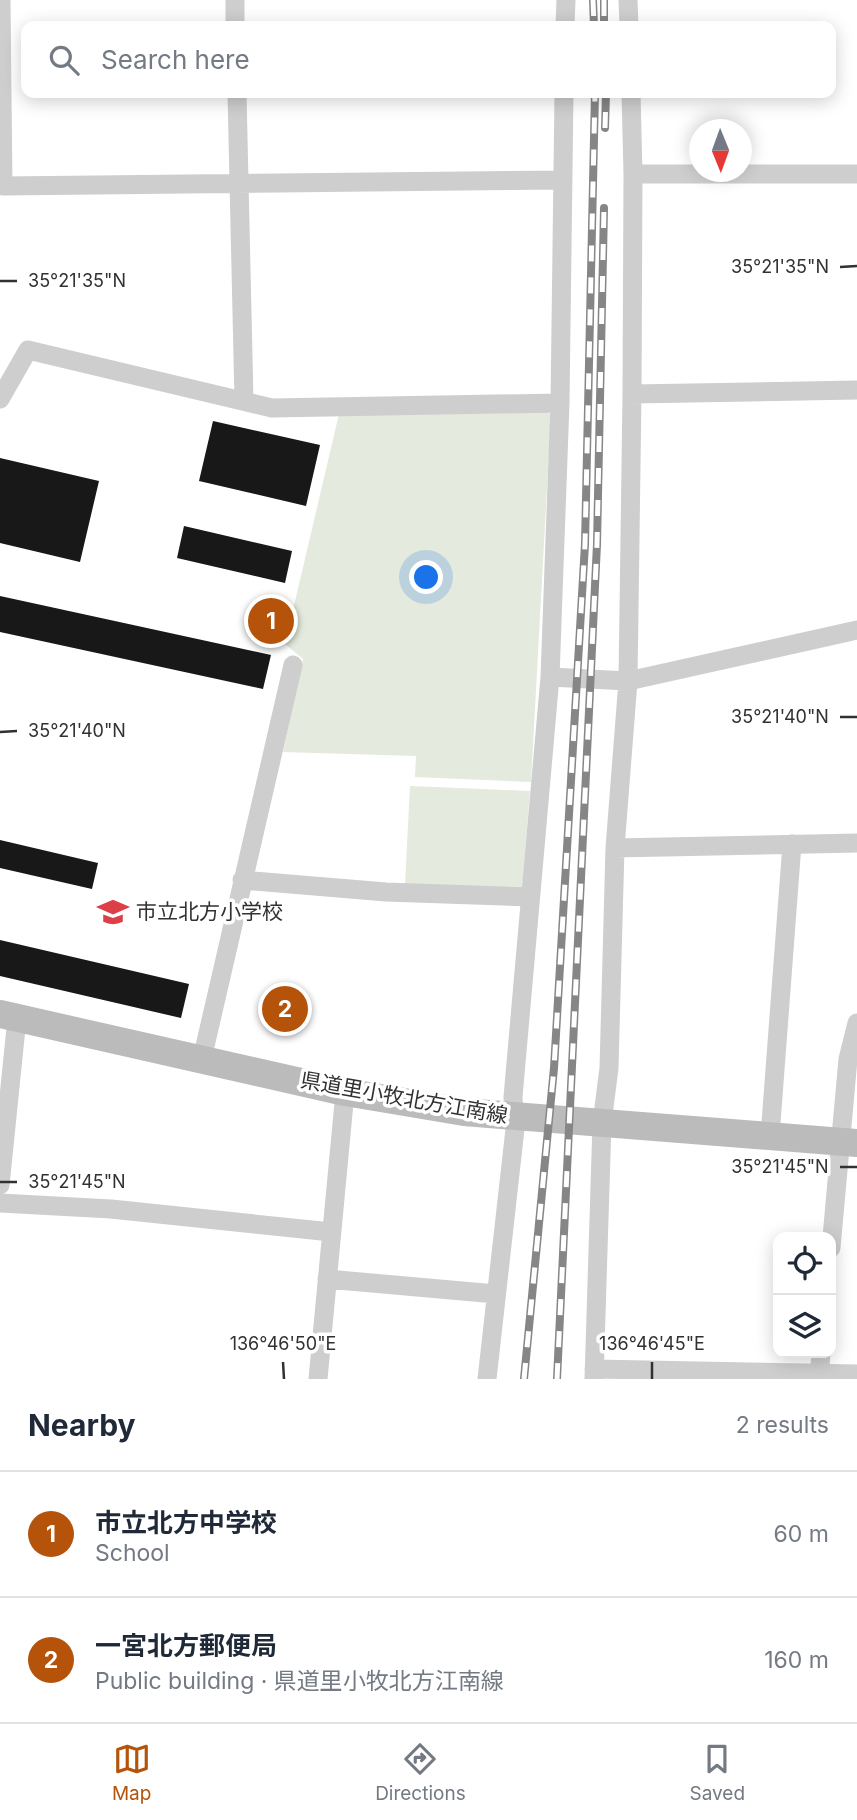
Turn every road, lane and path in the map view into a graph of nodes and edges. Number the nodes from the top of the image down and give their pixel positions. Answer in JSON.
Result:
{"nodes":[{"id":1,"x":1,"y":0,"type":"edge"},
{"id":2,"x":235,"y":0,"type":"edge"},
{"id":3,"x":566,"y":0,"type":"edge"},
{"id":4,"x":628,"y":0,"type":"edge"},
{"id":5,"x":235,"y":21,"type":"edge"},
{"id":6,"x":565,"y":21,"type":"edge"},
{"id":7,"x":629,"y":21,"type":"edge"},
{"id":8,"x":237,"y":98,"type":"edge"},
{"id":9,"x":565,"y":98,"type":"edge"},
{"id":10,"x":631,"y":98,"type":"edge"},
{"id":11,"x":633,"y":174,"type":"junction"},
{"id":12,"x":857,"y":174,"type":"edge"},
{"id":13,"x":564,"y":180,"type":"junction"},
{"id":14,"x":239,"y":184,"type":"junction"},
{"id":15,"x":2,"y":186,"type":"edge"},
{"id":16,"x":857,"y":390,"type":"edge"},
{"id":17,"x":632,"y":394,"type":"junction"},
{"id":18,"x":0,"y":399,"type":"edge"},
{"id":19,"x":244,"y":401,"type":"junction"},
{"id":20,"x":560,"y":403,"type":"junction"},
{"id":21,"x":857,"y":630,"type":"edge"},
{"id":22,"x":293,"y":665,"type":"dead end"},
{"id":23,"x":550,"y":677,"type":"junction"},
{"id":24,"x":628,"y":681,"type":"junction"},
{"id":25,"x":857,"y":843,"type":"edge"},
{"id":26,"x":792,"y":844,"type":"junction"},
{"id":27,"x":615,"y":848,"type":"junction"},
{"id":28,"x":242,"y":880,"type":"junction"},
{"id":29,"x":530,"y":897,"type":"junction"},
{"id":30,"x":8,"y":1016,"type":"edge"},
{"id":31,"x":857,"y":1023,"type":"edge"},
{"id":32,"x":202,"y":1059,"type":"junction"},
{"id":33,"x":345,"y":1092,"type":"junction"},
{"id":34,"x":515,"y":1118,"type":"junction"},
{"id":35,"x":602,"y":1123,"type":"junction"},
{"id":36,"x":770,"y":1136,"type":"junction"},
{"id":37,"x":849,"y":1142,"type":"edge"},
{"id":38,"x":0,"y":1185,"type":"edge"},
{"id":39,"x":0,"y":1203,"type":"edge"},
{"id":40,"x":331,"y":1232,"type":"junction"},
{"id":41,"x":834,"y":1232,"type":"edge"},
{"id":42,"x":327,"y":1279,"type":"junction"},
{"id":43,"x":496,"y":1294,"type":"junction"},
{"id":44,"x":821,"y":1358,"type":"edge"},
{"id":45,"x":594,"y":1374,"type":"edge"},
{"id":46,"x":857,"y":1374,"type":"edge"},
{"id":47,"x":819,"y":1376,"type":"edge"},
{"id":48,"x":318,"y":1379,"type":"edge"},
{"id":49,"x":487,"y":1379,"type":"edge"}],
"edges":[{"from":1,"to":15,"type":"street"},
{"from":2,"to":5,"type":"street"},
{"from":3,"to":6,"type":"street"},
{"from":4,"to":7,"type":"street"},
{"from":8,"to":14,"type":"street"},
{"from":9,"to":13,"type":"street"},
{"from":10,"to":11,"type":"street"},
{"from":11,"to":12,"type":"street"},
{"from":11,"to":17,"type":"street"},
{"from":13,"to":14,"type":"street"},
{"from":13,"to":20,"type":"street"},
{"from":14,"to":15,"type":"street"},
{"from":14,"to":19,"type":"street"},
{"from":16,"to":17,"type":"street"},
{"from":17,"to":24,"type":"street"},
{"from":18,"to":19,"type":"street"},
{"from":19,"to":20,"type":"street"},
{"from":20,"to":23,"type":"street"},
{"from":21,"to":24,"type":"street"},
{"from":22,"to":28,"type":"street"},
{"from":23,"to":24,"type":"street"},
{"from":23,"to":29,"type":"street"},
{"from":24,"to":27,"type":"street"},
{"from":25,"to":26,"type":"street"},
{"from":26,"to":27,"type":"street"},
{"from":26,"to":36,"type":"street"},
{"from":27,"to":35,"type":"street"},
{"from":28,"to":29,"type":"street"},
{"from":28,"to":32,"type":"street"},
{"from":29,"to":34,"type":"street"},
{"from":30,"to":32,"type":"main road","name":"県道里小牧北方江南線"},
{"from":30,"to":38,"type":"street"},
{"from":31,"to":37,"type":"street"},
{"from":32,"to":33,"type":"main road","name":"県道里小牧北方江南線"},
{"from":33,"to":34,"type":"main road","name":"県道里小牧北方江南線"},
{"from":33,"to":40,"type":"street"},
{"from":34,"to":35,"type":"main road","name":"県道里小牧北方江南線"},
{"from":34,"to":43,"type":"street"},
{"from":35,"to":36,"type":"main road","name":"県道里小牧北方江南線"},
{"from":35,"to":45,"type":"street"},
{"from":36,"to":37,"type":"main road","name":"県道里小牧北方江南線"},
{"from":37,"to":41,"type":"street"},
{"from":39,"to":40,"type":"street"},
{"from":40,"to":42,"type":"street"},
{"from":42,"to":43,"type":"street"},
{"from":42,"to":48,"type":"street"},
{"from":43,"to":49,"type":"street"},
{"from":44,"to":47,"type":"street"},
{"from":45,"to":47,"type":"street"},
{"from":46,"to":47,"type":"street"}]}
